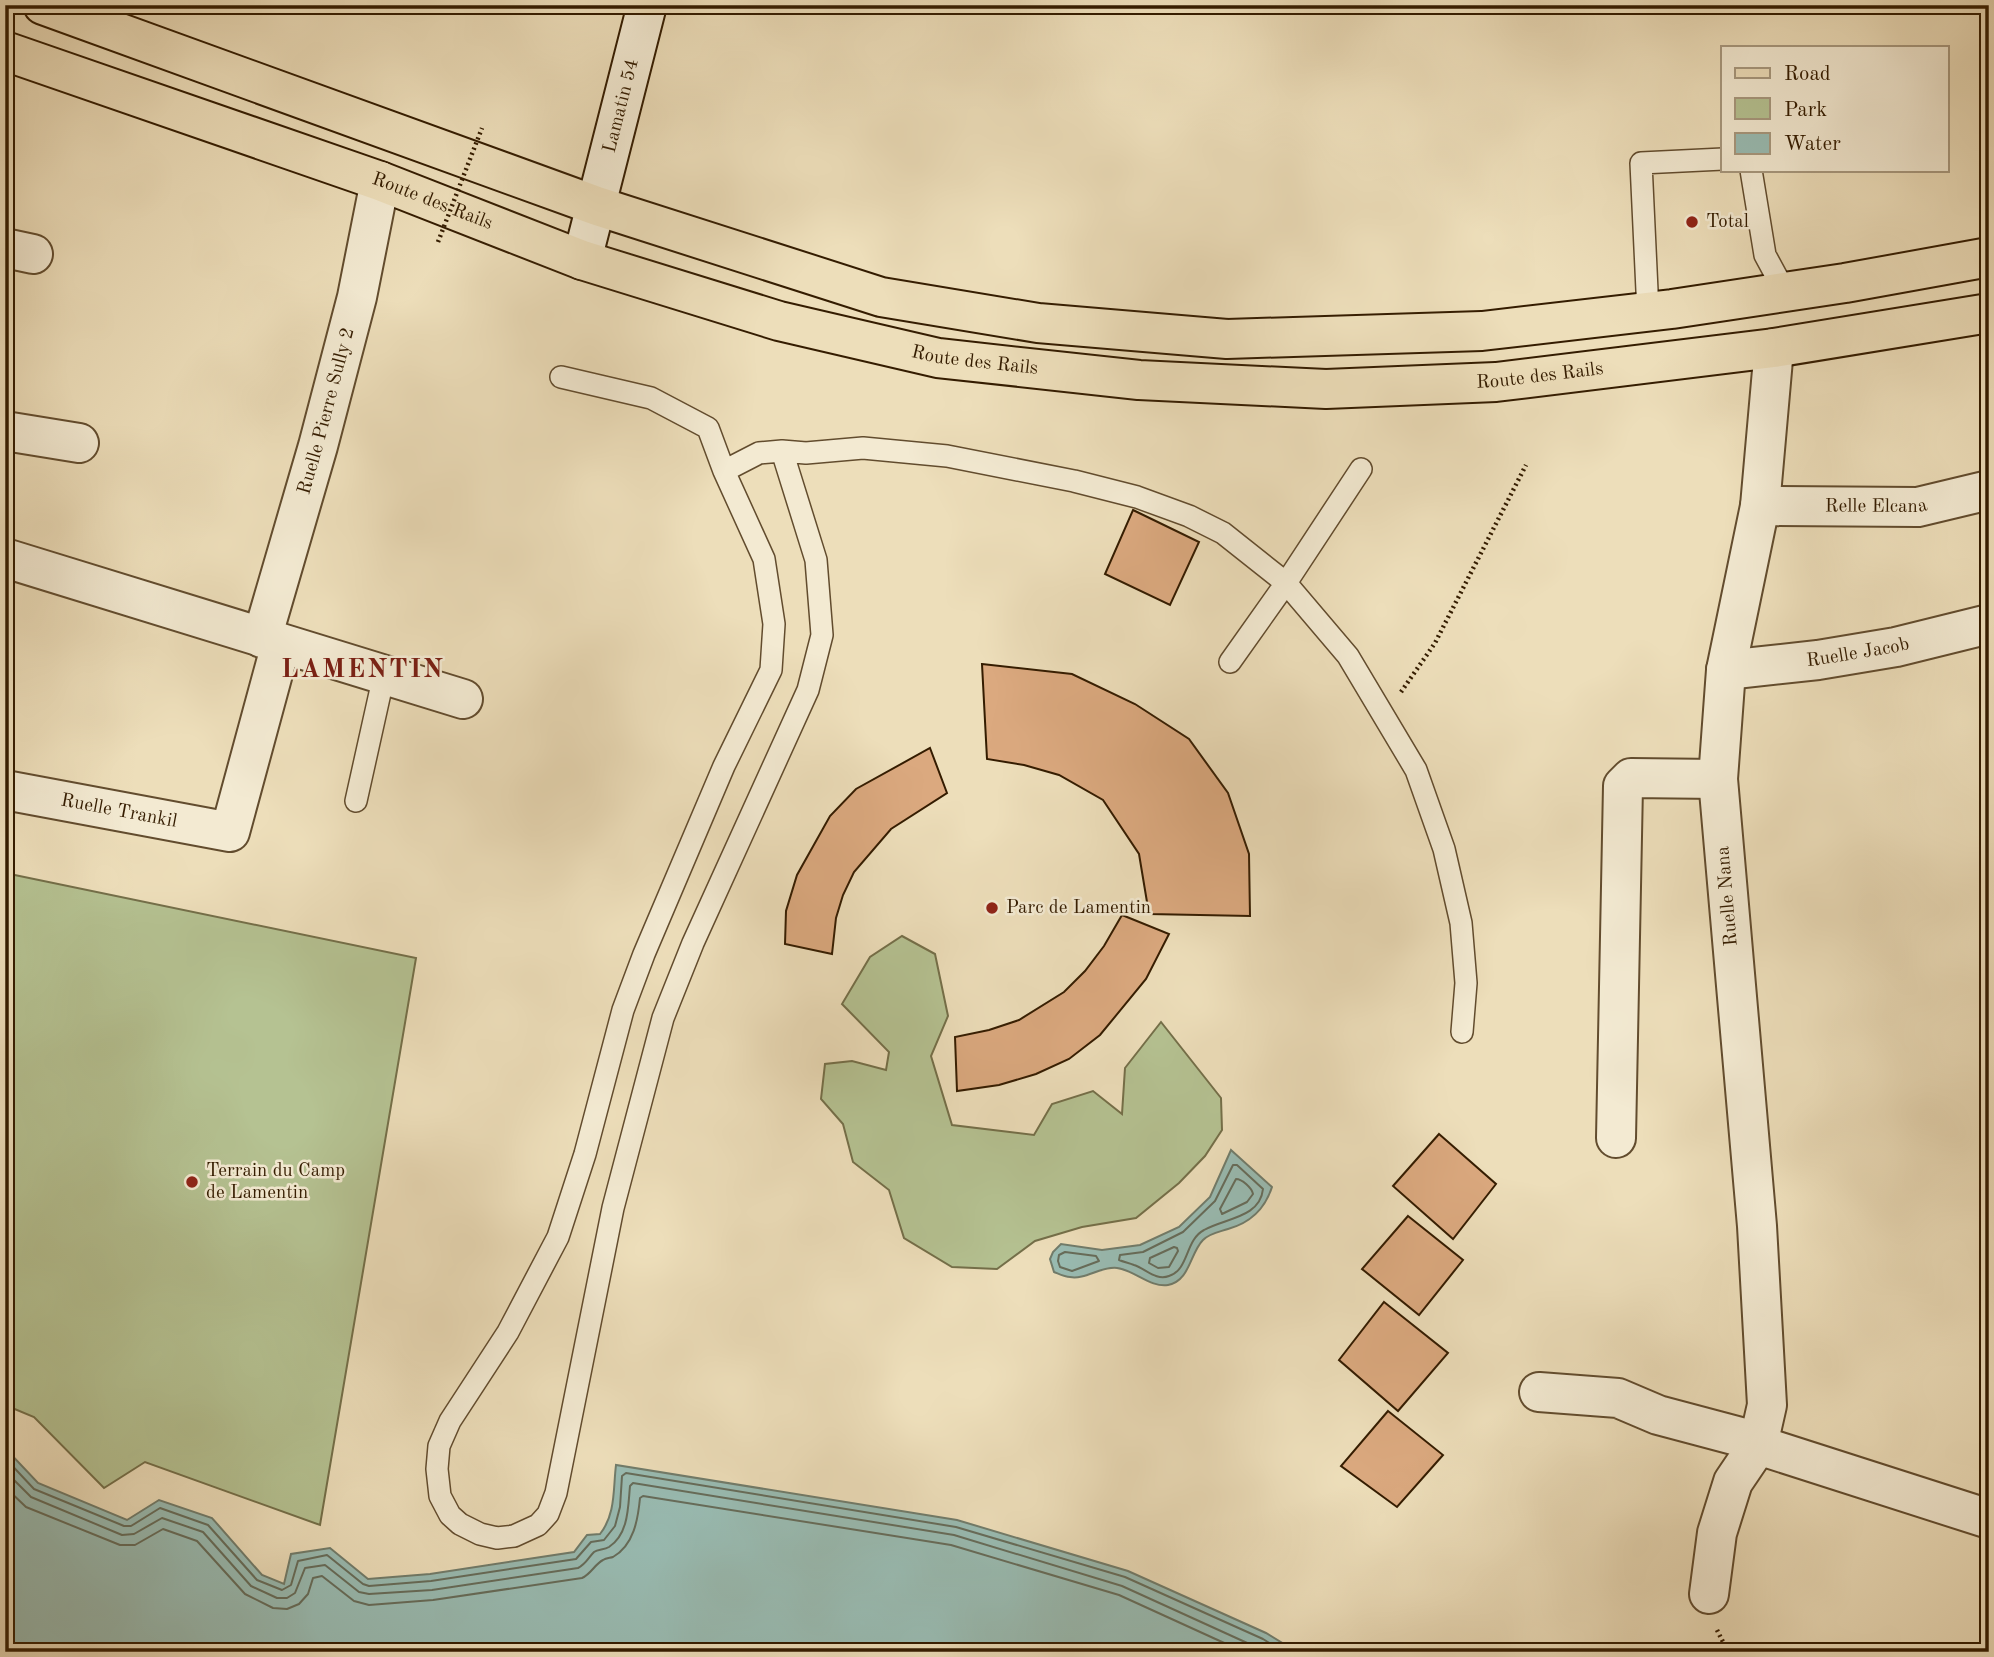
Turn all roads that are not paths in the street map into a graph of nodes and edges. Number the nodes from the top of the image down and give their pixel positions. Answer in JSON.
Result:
{"nodes":[{"id":1,"x":43,"y":5,"type":"edge"},
{"id":2,"x":647,"y":5,"type":"edge"},
{"id":3,"x":5,"y":51,"type":"edge"},
{"id":4,"x":1721,"y":159,"type":"edge"},
{"id":5,"x":1751,"y":172,"type":"edge"},
{"id":6,"x":380,"y":181,"type":"junction"},
{"id":7,"x":597,"y":206,"type":"junction"},
{"id":8,"x":1989,"y":257,"type":"edge"},
{"id":9,"x":582,"y":260,"type":"junction"},
{"id":10,"x":1784,"y":292,"type":"junction"},
{"id":11,"x":1648,"y":312,"type":"junction"},
{"id":12,"x":1989,"y":313,"type":"edge"},
{"id":13,"x":1774,"y":348,"type":"junction"},
{"id":14,"x":561,"y":377,"type":"dead end"},
{"id":15,"x":5,"y":431,"type":"edge"},
{"id":16,"x":79,"y":443,"type":"dead end"},
{"id":17,"x":782,"y":451,"type":"junction"},
{"id":18,"x":1361,"y":469,"type":"dead end"},
{"id":19,"x":724,"y":471,"type":"junction"},
{"id":20,"x":1989,"y":490,"type":"edge"},
{"id":21,"x":1760,"y":506,"type":"junction"},
{"id":22,"x":5,"y":558,"type":"edge"},
{"id":23,"x":1286,"y":583,"type":"junction"},
{"id":24,"x":1989,"y":624,"type":"edge"},
{"id":25,"x":272,"y":641,"type":"junction"},
{"id":26,"x":1230,"y":662,"type":"dead end"},
{"id":27,"x":1726,"y":670,"type":"junction"},
{"id":28,"x":384,"y":675,"type":"junction"},
{"id":29,"x":463,"y":699,"type":"dead end"},
{"id":30,"x":1718,"y":779,"type":"junction"},
{"id":31,"x":5,"y":790,"type":"edge"},
{"id":32,"x":356,"y":801,"type":"dead end"},
{"id":33,"x":230,"y":832,"type":"joint"},
{"id":34,"x":1462,"y":1032,"type":"dead end"},
{"id":35,"x":1616,"y":1138,"type":"dead end"},
{"id":36,"x":1539,"y":1392,"type":"dead end"},
{"id":37,"x":1758,"y":1446,"type":"junction"},
{"id":38,"x":1989,"y":1519,"type":"edge"},
{"id":39,"x":1709,"y":1594,"type":"dead end"}],
"edges":[{"from":1,"to":7,"type":"main road"},
{"from":2,"to":7,"type":"street","name":"Lamatin 54"},
{"from":3,"to":6,"type":"main road","name":"Route des Rails"},
{"from":4,"to":11,"type":"lane"},
{"from":5,"to":10,"type":"lane"},
{"from":6,"to":9,"type":"main road","name":"Route des Rails"},
{"from":6,"to":25,"type":"street","name":"Ruelle Pierre Sully 2"},
{"from":7,"to":9,"type":"street","name":"Lamatin 54"},
{"from":7,"to":11,"type":"main road"},
{"from":8,"to":10,"type":"main road"},
{"from":9,"to":13,"type":"main road","name":"Route des Rails"},
{"from":10,"to":11,"type":"main road"},
{"from":12,"to":13,"type":"main road","name":"Route des Rails"},
{"from":13,"to":21,"type":"street","name":"Ruelle Nana"},
{"from":14,"to":19,"type":"lane"},
{"from":15,"to":16,"type":"street"},
{"from":17,"to":19,"type":"lane"},
{"from":17,"to":19,"type":"lane"},
{"from":17,"to":23,"type":"lane"},
{"from":18,"to":23,"type":"lane"},
{"from":20,"to":21,"type":"street","name":"Relle Elcana"},
{"from":21,"to":27,"type":"street","name":"Ruelle Nana"},
{"from":22,"to":25,"type":"street"},
{"from":23,"to":26,"type":"lane"},
{"from":23,"to":34,"type":"lane"},
{"from":24,"to":27,"type":"street","name":"Ruelle Jacob"},
{"from":25,"to":28,"type":"street"},
{"from":25,"to":33,"type":"street","name":"Ruelle Pierre Sully 2"},
{"from":27,"to":30,"type":"street","name":"Ruelle Nana"},
{"from":28,"to":29,"type":"street"},
{"from":28,"to":32,"type":"lane"},
{"from":30,"to":35,"type":"street"},
{"from":30,"to":37,"type":"street","name":"Ruelle Nana"},
{"from":31,"to":33,"type":"street","name":"Ruelle Trankil"},
{"from":36,"to":37,"type":"street"},
{"from":37,"to":38,"type":"street"},
{"from":37,"to":39,"type":"street"}]}
